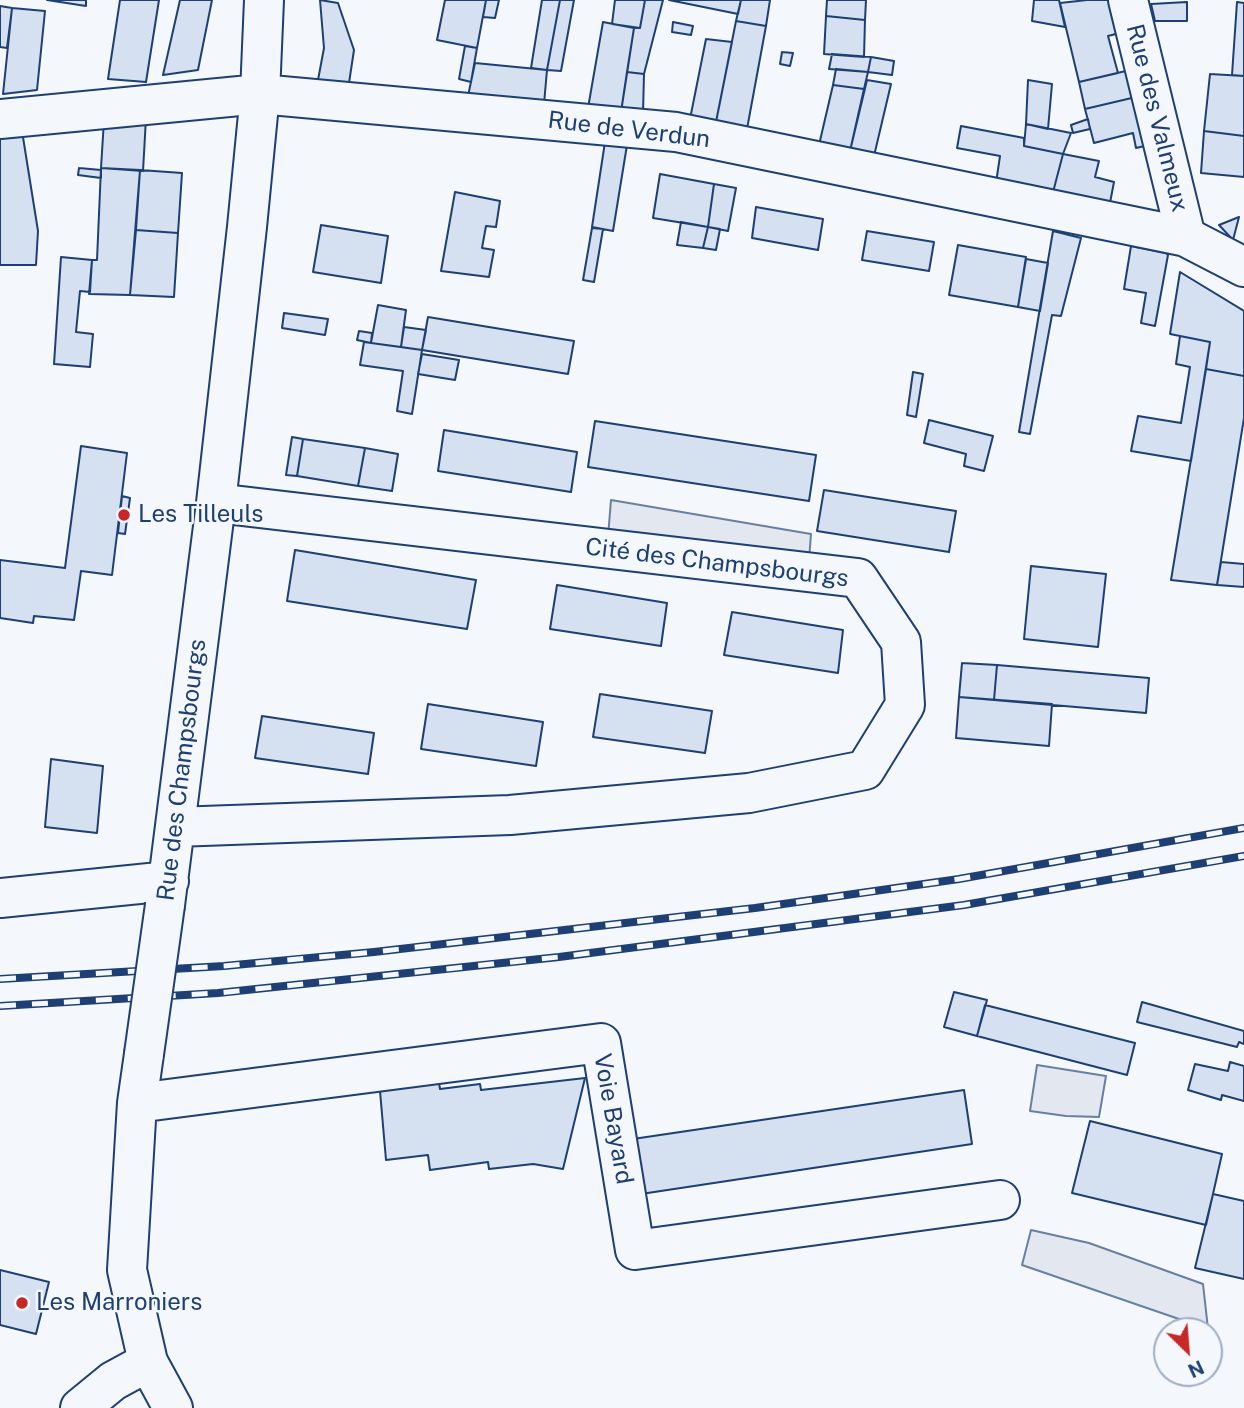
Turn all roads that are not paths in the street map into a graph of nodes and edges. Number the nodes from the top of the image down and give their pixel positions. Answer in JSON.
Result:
{"nodes":[{"id":1,"x":264,"y":0,"type":"edge"},
{"id":2,"x":1128,"y":0,"type":"edge"},
{"id":3,"x":260,"y":94,"type":"junction"},
{"id":4,"x":0,"y":119,"type":"edge"},
{"id":5,"x":1185,"y":237,"type":"junction"},
{"id":6,"x":1244,"y":267,"type":"edge"},
{"id":7,"x":216,"y":503,"type":"junction"},
{"id":8,"x":174,"y":828,"type":"junction"},
{"id":9,"x":167,"y":893,"type":"junction"},
{"id":10,"x":0,"y":898,"type":"edge"},
{"id":11,"x":137,"y":1103,"type":"junction"},
{"id":12,"x":1000,"y":1200,"type":"dead end"},
{"id":13,"x":148,"y":1362,"type":"junction"},
{"id":14,"x":83,"y":1405,"type":"edge"},
{"id":15,"x":173,"y":1408,"type":"edge"}],
"edges":[{"from":1,"to":3,"type":"street","name":"Rue des Champsbourgs"},
{"from":2,"to":5,"type":"street","name":"Rue des Valmeux"},
{"from":3,"to":4,"type":"street","name":"Rue de Verdun"},
{"from":3,"to":5,"type":"street","name":"Rue de Verdun"},
{"from":3,"to":7,"type":"street","name":"Rue des Champsbourgs"},
{"from":5,"to":6,"type":"street","name":"Rue de Verdun"},
{"from":7,"to":8,"type":"street","name":"Rue des Champsbourgs"},
{"from":7,"to":8,"type":"street","name":"Cité des Champsbourgs"},
{"from":8,"to":9,"type":"street","name":"Rue des Champsbourgs"},
{"from":9,"to":10,"type":"street"},
{"from":9,"to":11,"type":"street","name":"Rue des Champsbourgs","bridge":true},
{"from":11,"to":12,"type":"street","name":"Voie Bayard"},
{"from":11,"to":13,"type":"street","name":"Rue des Champsbourgs"},
{"from":13,"to":14,"type":"street"},
{"from":13,"to":15,"type":"street","name":"Rue des Champsbourgs"}]}
